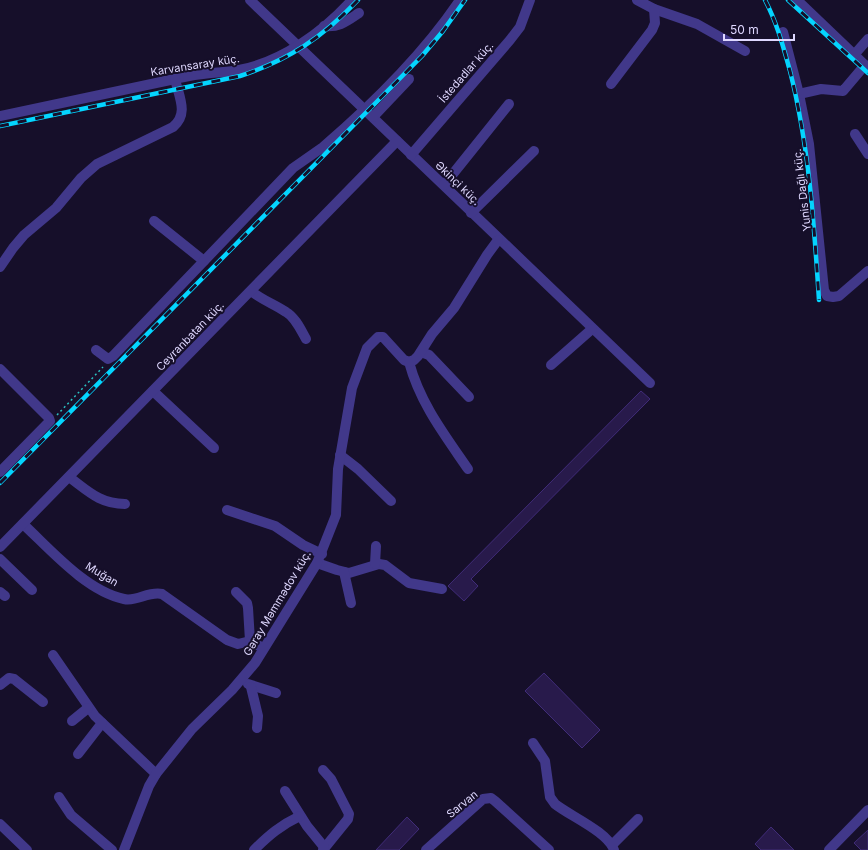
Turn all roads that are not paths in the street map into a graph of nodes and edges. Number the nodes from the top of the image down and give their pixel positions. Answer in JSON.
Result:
{"nodes":[{"id":1,"x":250,"y":0,"type":"edge"},
{"id":2,"x":352,"y":0,"type":"edge"},
{"id":3,"x":460,"y":0,"type":"edge"},
{"id":4,"x":530,"y":0,"type":"edge"},
{"id":5,"x":637,"y":0,"type":"edge"},
{"id":6,"x":797,"y":0,"type":"edge"},
{"id":7,"x":654,"y":9,"type":"junction"},
{"id":8,"x":359,"y":14,"type":"dead end"},
{"id":9,"x":324,"y":26,"type":"junction"},
{"id":10,"x":783,"y":32,"type":"dead end"},
{"id":11,"x":868,"y":39,"type":"edge"},
{"id":12,"x":298,"y":46,"type":"junction"},
{"id":13,"x":745,"y":51,"type":"dead end"},
{"id":14,"x":854,"y":55,"type":"junction"},
{"id":15,"x":866,"y":66,"type":"edge"},
{"id":16,"x":175,"y":79,"type":"junction"},
{"id":17,"x":409,"y":79,"type":"dead end"},
{"id":18,"x":611,"y":84,"type":"dead end"},
{"id":19,"x":799,"y":94,"type":"junction"},
{"id":20,"x":509,"y":104,"type":"dead end"},
{"id":21,"x":364,"y":109,"type":"junction"},
{"id":22,"x":0,"y":116,"type":"edge"},
{"id":23,"x":373,"y":117,"type":"junction"},
{"id":24,"x":855,"y":134,"type":"dead end"},
{"id":25,"x":397,"y":141,"type":"junction"},
{"id":26,"x":534,"y":151,"type":"dead end"},
{"id":27,"x":868,"y":154,"type":"edge"},
{"id":28,"x":412,"y":155,"type":"junction"},
{"id":29,"x":444,"y":185,"type":"junction"},
{"id":30,"x":471,"y":213,"type":"junction"},
{"id":31,"x":154,"y":221,"type":"dead end"},
{"id":32,"x":498,"y":240,"type":"junction"},
{"id":33,"x":3,"y":254,"type":"edge"},
{"id":34,"x":204,"y":261,"type":"junction"},
{"id":35,"x":0,"y":267,"type":"edge"},
{"id":36,"x":868,"y":271,"type":"edge"},
{"id":37,"x":251,"y":291,"type":"junction"},
{"id":38,"x":592,"y":329,"type":"junction"},
{"id":39,"x":306,"y":339,"type":"dead end"},
{"id":40,"x":96,"y":350,"type":"dead end"},
{"id":41,"x":421,"y":352,"type":"junction"},
{"id":42,"x":409,"y":362,"type":"junction"},
{"id":43,"x":551,"y":365,"type":"dead end"},
{"id":44,"x":0,"y":369,"type":"edge"},
{"id":45,"x":650,"y":383,"type":"dead end"},
{"id":46,"x":153,"y":391,"type":"junction"},
{"id":47,"x":469,"y":397,"type":"dead end"},
{"id":48,"x":214,"y":448,"type":"dead end"},
{"id":49,"x":340,"y":455,"type":"junction"},
{"id":50,"x":468,"y":470,"type":"dead end"},
{"id":51,"x":0,"y":472,"type":"edge"},
{"id":52,"x":69,"y":477,"type":"junction"},
{"id":53,"x":392,"y":501,"type":"dead end"},
{"id":54,"x":124,"y":504,"type":"dead end"},
{"id":55,"x":227,"y":510,"type":"dead end"},
{"id":56,"x":23,"y":524,"type":"junction"},
{"id":57,"x":376,"y":546,"type":"dead end"},
{"id":58,"x":0,"y":547,"type":"edge"},
{"id":59,"x":319,"y":558,"type":"junction"},
{"id":60,"x":0,"y":559,"type":"edge"},
{"id":61,"x":375,"y":564,"type":"junction"},
{"id":62,"x":344,"y":572,"type":"junction"},
{"id":63,"x":442,"y":589,"type":"dead end"},
{"id":64,"x":32,"y":590,"type":"dead end"},
{"id":65,"x":236,"y":592,"type":"dead end"},
{"id":66,"x":351,"y":603,"type":"dead end"},
{"id":67,"x":250,"y":641,"type":"junction"},
{"id":68,"x":263,"y":648,"type":"junction"},
{"id":69,"x":53,"y":655,"type":"dead end"},
{"id":70,"x":241,"y":680,"type":"junction"},
{"id":71,"x":0,"y":685,"type":"edge"},
{"id":72,"x":251,"y":687,"type":"junction"},
{"id":73,"x":276,"y":693,"type":"dead end"},
{"id":74,"x":43,"y":702,"type":"dead end"},
{"id":75,"x":88,"y":708,"type":"junction"},
{"id":76,"x":72,"y":721,"type":"dead end"},
{"id":77,"x":102,"y":723,"type":"junction"},
{"id":78,"x":257,"y":728,"type":"dead end"},
{"id":79,"x":534,"y":742,"type":"dead end"},
{"id":80,"x":78,"y":754,"type":"dead end"},
{"id":81,"x":323,"y":770,"type":"dead end"},
{"id":82,"x":156,"y":774,"type":"junction"},
{"id":83,"x":285,"y":791,"type":"dead end"},
{"id":84,"x":59,"y":797,"type":"dead end"},
{"id":85,"x":868,"y":810,"type":"edge"},
{"id":86,"x":300,"y":816,"type":"junction"},
{"id":87,"x":638,"y":819,"type":"dead end"},
{"id":88,"x":0,"y":824,"type":"edge"},
{"id":89,"x":324,"y":848,"type":"edge"},
{"id":90,"x":613,"y":848,"type":"edge"},
{"id":91,"x":835,"y":848,"type":"edge"},
{"id":92,"x":27,"y":850,"type":"edge"},
{"id":93,"x":112,"y":850,"type":"edge"},
{"id":94,"x":124,"y":850,"type":"edge"},
{"id":95,"x":254,"y":850,"type":"edge"},
{"id":96,"x":426,"y":850,"type":"edge"},
{"id":97,"x":549,"y":850,"type":"edge"}],
"edges":[{"from":1,"to":12,"type":"street","name":"Əkinçi küç."},
{"from":2,"to":9,"type":"street","name":"Karvansaray küç."},
{"from":3,"to":21,"type":"street"},
{"from":4,"to":28,"type":"street","name":"İstedadlar küç."},
{"from":5,"to":7,"type":"street"},
{"from":6,"to":14,"type":"street"},
{"from":7,"to":13,"type":"street"},
{"from":7,"to":18,"type":"street"},
{"from":8,"to":9,"type":"street"},
{"from":9,"to":12,"type":"street","name":"Karvansaray küç."},
{"from":10,"to":19,"type":"street","name":"Yunis Dağlı küç."},
{"from":11,"to":14,"type":"street"},
{"from":12,"to":16,"type":"street","name":"Karvansaray küç."},
{"from":12,"to":21,"type":"street","name":"Əkinçi küç."},
{"from":14,"to":15,"type":"street"},
{"from":15,"to":19,"type":"street"},
{"from":16,"to":22,"type":"street","name":"Karvansaray küç."},
{"from":16,"to":33,"type":"street"},
{"from":17,"to":23,"type":"street"},
{"from":19,"to":36,"type":"street","name":"Yunis Dağlı küç."},
{"from":20,"to":29,"type":"street"},
{"from":21,"to":23,"type":"street","name":"Əkinçi küç."},
{"from":21,"to":34,"type":"street"},
{"from":23,"to":25,"type":"street","name":"Əkinçi küç."},
{"from":24,"to":27,"type":"street"},
{"from":25,"to":28,"type":"street","name":"Əkinçi küç."},
{"from":25,"to":37,"type":"street","name":"Ceyranbatan küç."},
{"from":26,"to":30,"type":"street"},
{"from":28,"to":29,"type":"street","name":"Əkinçi küç."},
{"from":29,"to":30,"type":"street","name":"Əkinçi küç."},
{"from":30,"to":32,"type":"street","name":"Əkinçi küç."},
{"from":31,"to":34,"type":"street"},
{"from":32,"to":38,"type":"street","name":"Əkinçi küç."},
{"from":32,"to":41,"type":"street"},
{"from":33,"to":35,"type":"street"},
{"from":34,"to":40,"type":"street"},
{"from":37,"to":39,"type":"street"},
{"from":37,"to":46,"type":"street","name":"Ceyranbatan küç."},
{"from":38,"to":43,"type":"street"},
{"from":38,"to":45,"type":"street","name":"Əkinçi küç."},
{"from":41,"to":42,"type":"street"},
{"from":41,"to":47,"type":"street"},
{"from":42,"to":49,"type":"street","name":"Gəray Məmmədov küç."},
{"from":42,"to":50,"type":"street"},
{"from":44,"to":51,"type":"street"},
{"from":46,"to":48,"type":"street"},
{"from":46,"to":52,"type":"street","name":"Ceyranbatan küç."},
{"from":49,"to":53,"type":"street"},
{"from":49,"to":59,"type":"street","name":"Gəray Məmmədov küç."},
{"from":52,"to":54,"type":"street"},
{"from":52,"to":56,"type":"street","name":"Ceyranbatan küç."},
{"from":55,"to":59,"type":"street"},
{"from":56,"to":58,"type":"street","name":"Ceyranbatan küç."},
{"from":56,"to":67,"type":"street","name":"Muğan"},
{"from":57,"to":61,"type":"street"},
{"from":59,"to":62,"type":"street"},
{"from":59,"to":68,"type":"street","name":"Gəray Məmmədov küç."},
{"from":60,"to":64,"type":"street"},
{"from":61,"to":62,"type":"street"},
{"from":61,"to":63,"type":"street"},
{"from":62,"to":66,"type":"street"},
{"from":65,"to":67,"type":"street"},
{"from":67,"to":68,"type":"street","name":"Muğan"},
{"from":68,"to":70,"type":"street","name":"Gəray Məmmədov küç."},
{"from":69,"to":75,"type":"street"},
{"from":70,"to":72,"type":"street"},
{"from":70,"to":82,"type":"street","name":"Gəray Məmmədov küç."},
{"from":71,"to":74,"type":"street"},
{"from":72,"to":73,"type":"street"},
{"from":72,"to":78,"type":"street"},
{"from":75,"to":76,"type":"street"},
{"from":75,"to":77,"type":"street"},
{"from":77,"to":80,"type":"street"},
{"from":77,"to":82,"type":"street"},
{"from":79,"to":90,"type":"street"},
{"from":81,"to":89,"type":"street"},
{"from":82,"to":94,"type":"street","name":"Gəray Məmmədov küç."},
{"from":83,"to":86,"type":"street"},
{"from":84,"to":93,"type":"street"},
{"from":85,"to":91,"type":"street"},
{"from":86,"to":89,"type":"street"},
{"from":86,"to":95,"type":"street"},
{"from":87,"to":90,"type":"street"},
{"from":88,"to":92,"type":"street"},
{"from":96,"to":97,"type":"street","name":"Sarvan"}]}
